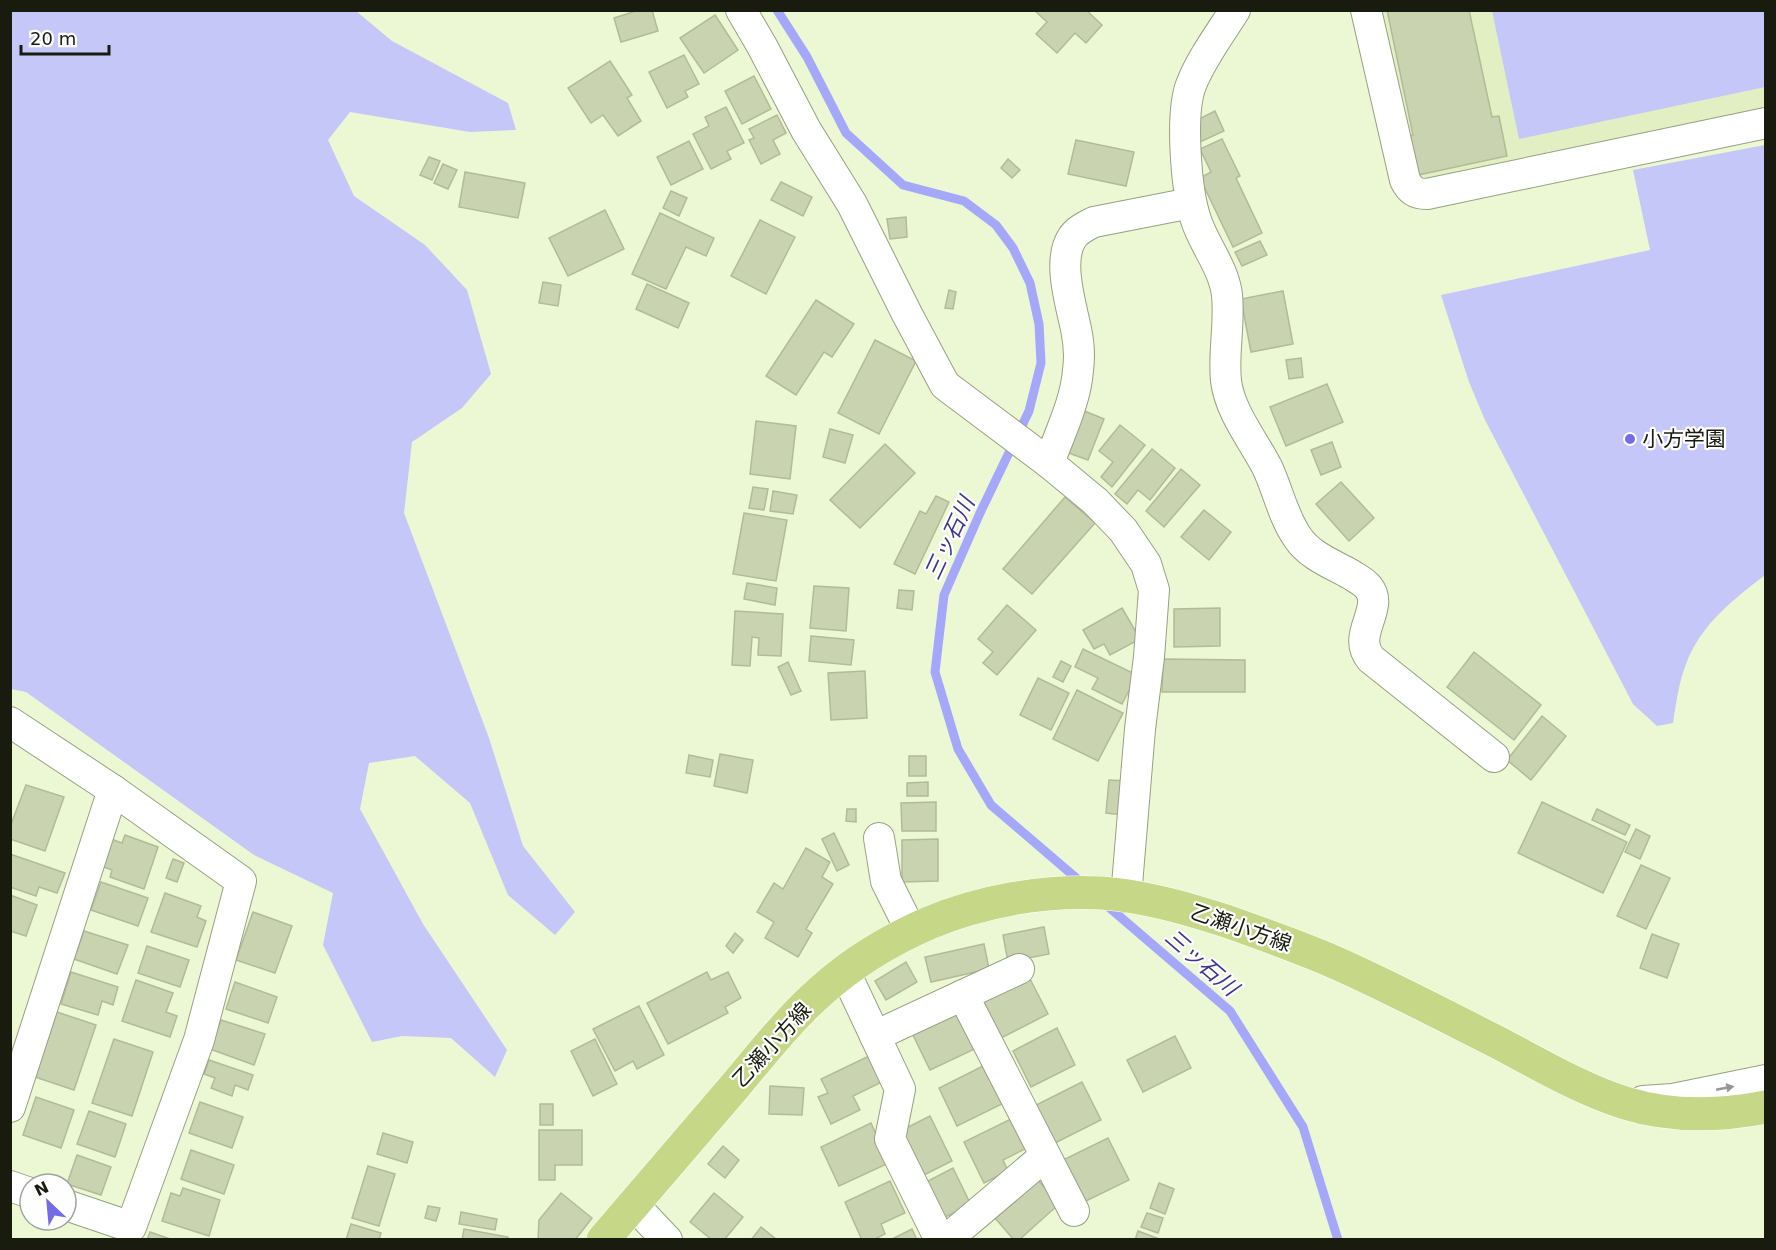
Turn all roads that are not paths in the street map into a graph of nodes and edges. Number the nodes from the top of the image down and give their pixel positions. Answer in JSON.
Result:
{"nodes":[{"id":1,"x":741,"y":10,"type":"edge"},
{"id":2,"x":1235,"y":10,"type":"edge"},
{"id":3,"x":1366,"y":10,"type":"edge"},
{"id":4,"x":1766,"y":123,"type":"edge"},
{"id":5,"x":1191,"y":203,"type":"junction"},
{"id":6,"x":1045,"y":460,"type":"junction"},
{"id":7,"x":10,"y":723,"type":"edge"},
{"id":8,"x":1494,"y":757,"type":"dead end"},
{"id":9,"x":113,"y":790,"type":"junction"},
{"id":10,"x":879,"y":838,"type":"dead end"},
{"id":11,"x":1126,"y":897,"type":"junction"},
{"id":12,"x":911,"y":932,"type":"junction"},
{"id":13,"x":1019,"y":969,"type":"dead end"},
{"id":14,"x":845,"y":972,"type":"junction"},
{"id":15,"x":963,"y":995,"type":"junction"},
{"id":16,"x":875,"y":1036,"type":"junction"},
{"id":17,"x":1766,"y":1080,"type":"edge"},
{"id":18,"x":1586,"y":1087,"type":"junction"},
{"id":19,"x":10,"y":1107,"type":"edge"},
{"id":20,"x":1766,"y":1107,"type":"edge"},
{"id":21,"x":1045,"y":1156,"type":"junction"},
{"id":22,"x":633,"y":1204,"type":"junction"},
{"id":23,"x":78,"y":1210,"type":"edge"},
{"id":24,"x":1074,"y":1211,"type":"dead end"},
{"id":25,"x":129,"y":1233,"type":"edge"},
{"id":26,"x":603,"y":1239,"type":"edge"},
{"id":27,"x":667,"y":1239,"type":"edge"},
{"id":28,"x":940,"y":1239,"type":"edge"},
{"id":29,"x":946,"y":1239,"type":"edge"}],
"edges":[{"from":1,"to":6,"type":"street"},
{"from":2,"to":5,"type":"street"},
{"from":3,"to":4,"type":"street"},
{"from":5,"to":6,"type":"street"},
{"from":5,"to":8,"type":"street"},
{"from":6,"to":11,"type":"street"},
{"from":7,"to":9,"type":"street"},
{"from":9,"to":19,"type":"street"},
{"from":9,"to":25,"type":"street"},
{"from":10,"to":12,"type":"street"},
{"from":11,"to":12,"type":"main road","name":"乙瀬小方線"},
{"from":11,"to":18,"type":"main road","name":"乙瀬小方線"},
{"from":12,"to":14,"type":"main road","name":"乙瀬小方線"},
{"from":13,"to":15,"type":"street"},
{"from":14,"to":16,"type":"street"},
{"from":14,"to":22,"type":"main road","name":"乙瀬小方線"},
{"from":15,"to":16,"type":"street"},
{"from":15,"to":21,"type":"street"},
{"from":16,"to":28,"type":"street"},
{"from":18,"to":17,"type":"street","one_way":true},
{"from":18,"to":20,"type":"main road","name":"乙瀬小方線"},
{"from":21,"to":24,"type":"street"},
{"from":21,"to":29,"type":"street"},
{"from":22,"to":26,"type":"main road","name":"乙瀬小方線"},
{"from":22,"to":27,"type":"street"},
{"from":23,"to":25,"type":"street"}]}
